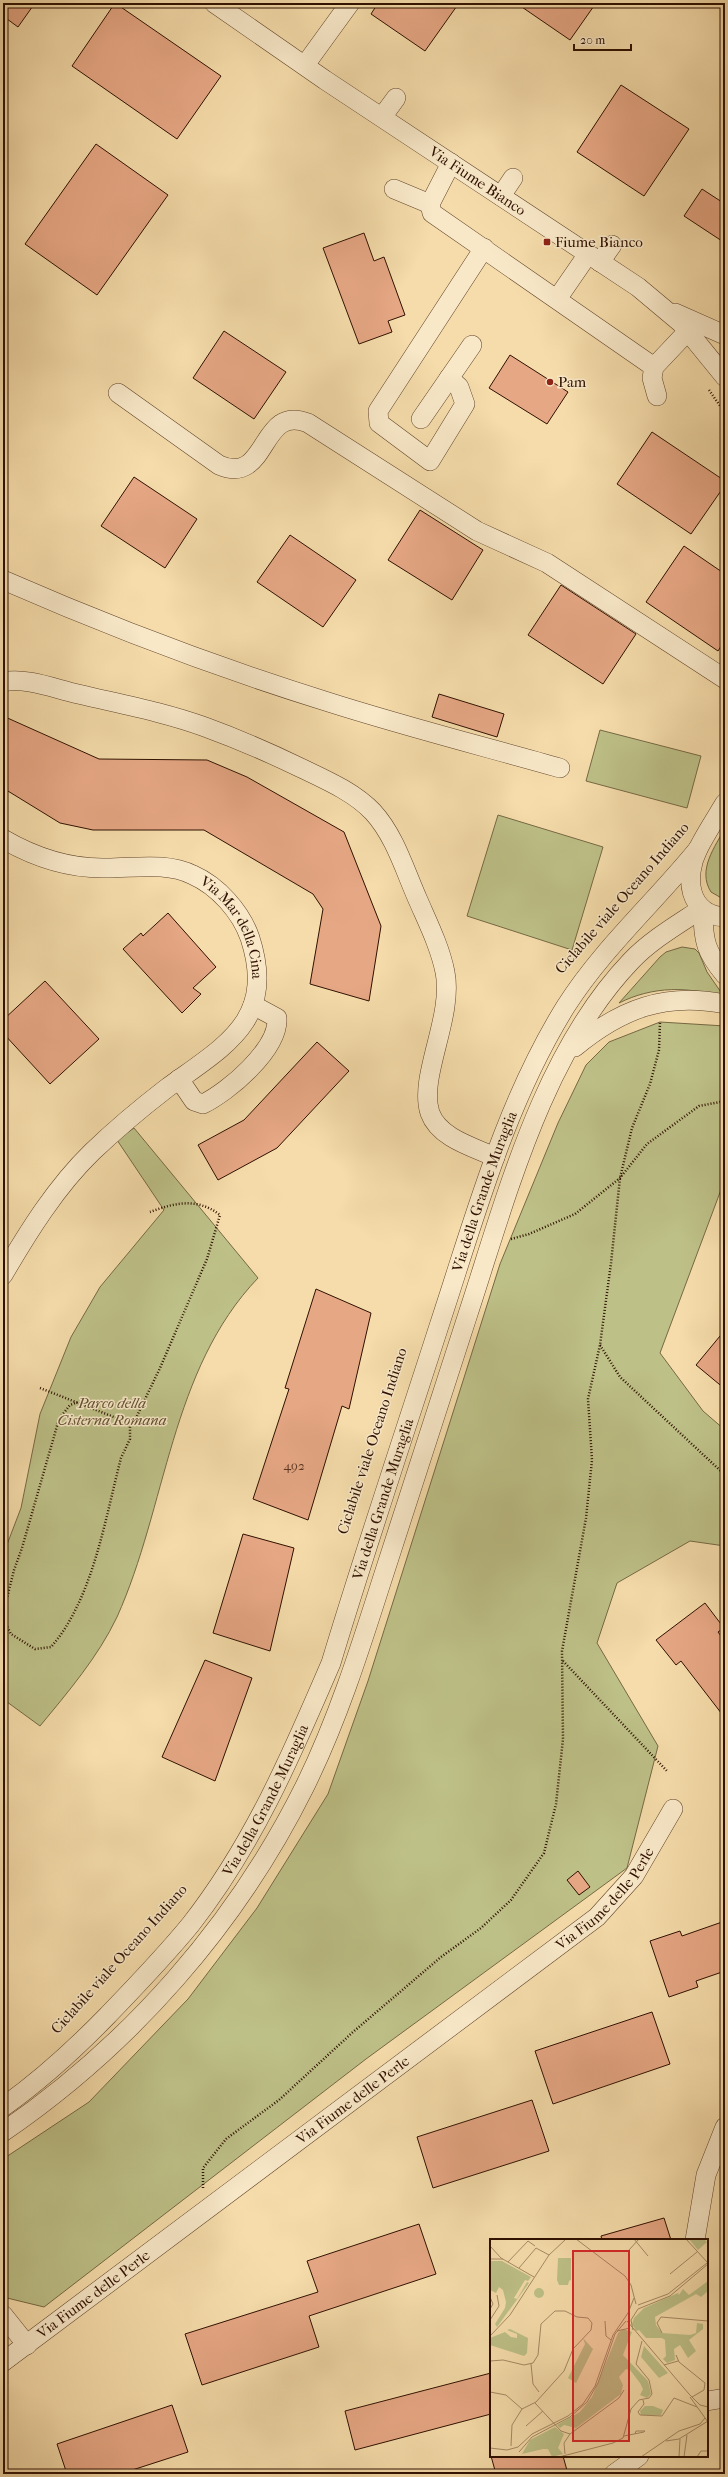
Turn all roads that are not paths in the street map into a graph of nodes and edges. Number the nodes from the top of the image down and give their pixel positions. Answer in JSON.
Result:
{"nodes":[{"id":1,"x":214,"y":3,"type":"edge"},
{"id":2,"x":350,"y":3,"type":"edge"},
{"id":3,"x":305,"y":65,"type":"junction"},
{"id":4,"x":396,"y":98,"type":"dead end"},
{"id":5,"x":382,"y":118,"type":"junction"},
{"id":6,"x":451,"y":163,"type":"junction"},
{"id":7,"x":513,"y":178,"type":"dead end"},
{"id":8,"x":394,"y":189,"type":"dead end"},
{"id":9,"x":501,"y":196,"type":"junction"},
{"id":10,"x":430,"y":204,"type":"junction"},
{"id":11,"x":612,"y":245,"type":"dead end"},
{"id":12,"x":484,"y":248,"type":"junction"},
{"id":13,"x":594,"y":258,"type":"junction"},
{"id":14,"x":557,"y":299,"type":"junction"},
{"id":15,"x":669,"y":311,"type":"junction"},
{"id":16,"x":688,"y":331,"type":"junction"},
{"id":17,"x":725,"y":335,"type":"edge"},
{"id":18,"x":472,"y":345,"type":"dead end"},
{"id":19,"x":654,"y":367,"type":"junction"},
{"id":20,"x":725,"y":377,"type":"edge"},
{"id":21,"x":449,"y":378,"type":"junction"},
{"id":22,"x":118,"y":394,"type":"dead end"},
{"id":23,"x":657,"y":396,"type":"dead end"},
{"id":24,"x":421,"y":419,"type":"dead end"},
{"id":25,"x":3,"y":580,"type":"edge"},
{"id":26,"x":725,"y":679,"type":"edge"},
{"id":27,"x":3,"y":682,"type":"edge"},
{"id":28,"x":560,"y":768,"type":"dead end"},
{"id":29,"x":722,"y":795,"type":"edge"},
{"id":30,"x":3,"y":839,"type":"edge"},
{"id":31,"x":698,"y":849,"type":"junction"},
{"id":32,"x":702,"y":910,"type":"junction"},
{"id":33,"x":725,"y":917,"type":"edge"},
{"id":34,"x":725,"y":975,"type":"edge"},
{"id":35,"x":725,"y":1004,"type":"edge"},
{"id":36,"x":253,"y":1005,"type":"junction"},
{"id":37,"x":566,"y":1054,"type":"junction"},
{"id":38,"x":179,"y":1079,"type":"junction"},
{"id":39,"x":494,"y":1157,"type":"junction"},
{"id":40,"x":3,"y":1275,"type":"edge"},
{"id":41,"x":673,"y":1809,"type":"dead end"},
{"id":42,"x":3,"y":2107,"type":"edge"},
{"id":43,"x":725,"y":2127,"type":"edge"},
{"id":44,"x":3,"y":2132,"type":"edge"},
{"id":45,"x":695,"y":2239,"type":"edge"},
{"id":46,"x":3,"y":2315,"type":"edge"},
{"id":47,"x":27,"y":2344,"type":"junction"},
{"id":48,"x":3,"y":2362,"type":"edge"},
{"id":49,"x":725,"y":2398,"type":"edge"},
{"id":50,"x":708,"y":2401,"type":"edge"},
{"id":51,"x":638,"y":2457,"type":"edge"},
{"id":52,"x":614,"y":2474,"type":"edge"}],
"edges":[{"from":1,"to":3,"type":"street","name":"Via Fiume Bianco"},
{"from":2,"to":3,"type":"street"},
{"from":3,"to":5,"type":"street","name":"Via Fiume Bianco"},
{"from":4,"to":5,"type":"street"},
{"from":5,"to":6,"type":"street","name":"Via Fiume Bianco"},
{"from":6,"to":9,"type":"street","name":"Via Fiume Bianco"},
{"from":6,"to":10,"type":"street"},
{"from":7,"to":9,"type":"street"},
{"from":8,"to":10,"type":"street"},
{"from":9,"to":13,"type":"street","name":"Via Fiume Bianco"},
{"from":10,"to":12,"type":"street"},
{"from":11,"to":13,"type":"street"},
{"from":12,"to":14,"type":"street"},
{"from":12,"to":21,"type":"street"},
{"from":13,"to":14,"type":"street"},
{"from":13,"to":15,"type":"street","name":"Via Fiume Bianco"},
{"from":14,"to":19,"type":"street"},
{"from":15,"to":16,"type":"street","name":"Via Fiume Bianco"},
{"from":15,"to":17,"type":"street"},
{"from":16,"to":19,"type":"street"},
{"from":16,"to":20,"type":"street","name":"Via Fiume Bianco"},
{"from":18,"to":21,"type":"street"},
{"from":19,"to":23,"type":"street"},
{"from":21,"to":24,"type":"street"},
{"from":22,"to":26,"type":"street"},
{"from":25,"to":28,"type":"street"},
{"from":27,"to":39,"type":"street"},
{"from":29,"to":31,"type":"street"},
{"from":30,"to":36,"type":"street","name":"Via Mar della Cina"},
{"from":31,"to":32,"type":"street"},
{"from":31,"to":39,"type":"street","name":"Via della Grande Muraglia"},
{"from":32,"to":33,"type":"street"},
{"from":32,"to":34,"type":"street"},
{"from":32,"to":37,"type":"street","name":"Via della Grande Muraglia"},
{"from":35,"to":37,"type":"street"},
{"from":36,"to":38,"type":"street","name":"Via Mar della Cina"},
{"from":36,"to":38,"type":"street"},
{"from":37,"to":44,"type":"street","name":"Via della Grande Muraglia"},
{"from":38,"to":40,"type":"street","name":"Via Mar della Cina"},
{"from":39,"to":42,"type":"street","name":"Via della Grande Muraglia"},
{"from":41,"to":47,"type":"street","name":"Via Fiume delle Perle"},
{"from":43,"to":45,"type":"street"},
{"from":46,"to":47,"type":"street"},
{"from":47,"to":48,"type":"street","name":"Via Fiume delle Perle"},
{"from":49,"to":50,"type":"street"},
{"from":51,"to":52,"type":"street"}]}
